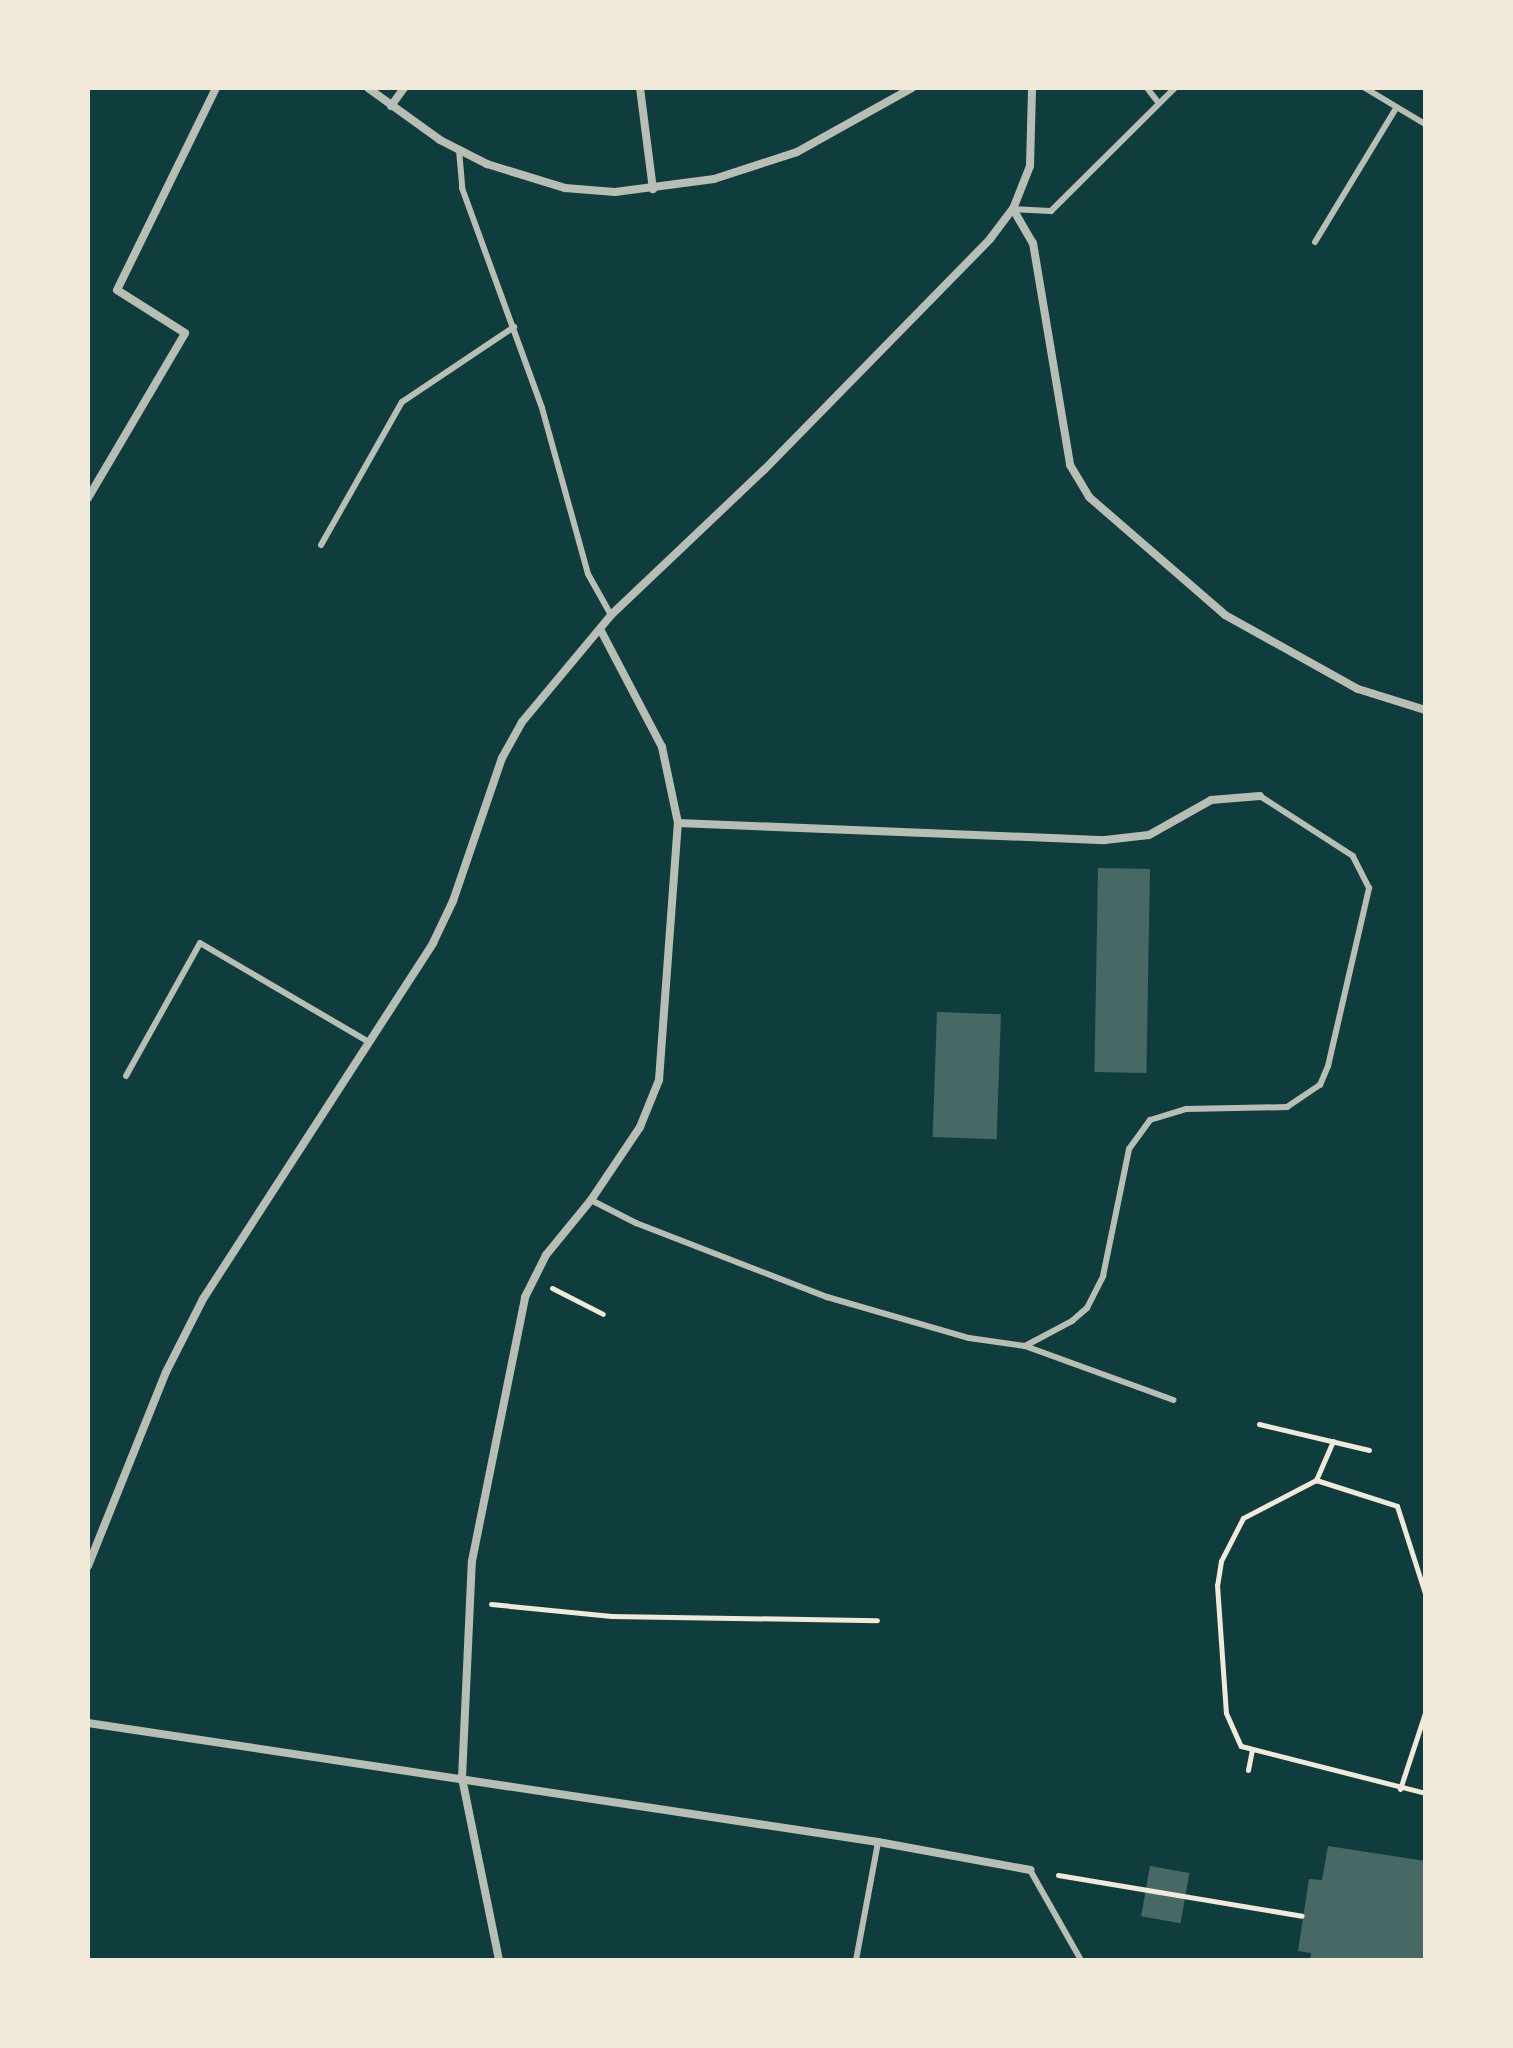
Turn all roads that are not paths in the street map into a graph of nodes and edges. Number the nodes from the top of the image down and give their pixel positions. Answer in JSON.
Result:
{"nodes":[{"id":1,"x":216,"y":88,"type":"edge"},
{"id":2,"x":368,"y":88,"type":"edge"},
{"id":3,"x":404,"y":88,"type":"edge"},
{"id":4,"x":640,"y":88,"type":"edge"},
{"id":5,"x":912,"y":88,"type":"edge"},
{"id":6,"x":1032,"y":88,"type":"edge"},
{"id":7,"x":1147,"y":88,"type":"edge"},
{"id":8,"x":1175,"y":88,"type":"edge"},
{"id":9,"x":1365,"y":88,"type":"edge"},
{"id":10,"x":1157,"y":101,"type":"junction"},
{"id":11,"x":391,"y":106,"type":"junction"},
{"id":12,"x":1396,"y":108,"type":"junction"},
{"id":13,"x":1425,"y":124,"type":"edge"},
{"id":14,"x":459,"y":150,"type":"junction"},
{"id":15,"x":653,"y":189,"type":"junction"},
{"id":16,"x":1013,"y":209,"type":"junction"},
{"id":17,"x":1315,"y":242,"type":"dead end"},
{"id":18,"x":514,"y":327,"type":"junction"},
{"id":19,"x":88,"y":498,"type":"edge"},
{"id":20,"x":321,"y":545,"type":"dead end"},
{"id":21,"x":611,"y":615,"type":"junction"},
{"id":22,"x":600,"y":629,"type":"junction"},
{"id":23,"x":1425,"y":710,"type":"edge"},
{"id":24,"x":1260,"y":796,"type":"joint"},
{"id":25,"x":678,"y":823,"type":"junction"},
{"id":26,"x":369,"y":1042,"type":"junction"},
{"id":27,"x":126,"y":1076,"type":"dead end"},
{"id":28,"x":591,"y":1200,"type":"junction"},
{"id":29,"x":1025,"y":1346,"type":"junction"},
{"id":30,"x":1173,"y":1400,"type":"dead end"},
{"id":31,"x":88,"y":1566,"type":"edge"},
{"id":32,"x":88,"y":1723,"type":"edge"},
{"id":33,"x":462,"y":1778,"type":"junction"},
{"id":34,"x":878,"y":1842,"type":"junction"},
{"id":35,"x":1030,"y":1870,"type":"joint"},
{"id":36,"x":1078,"y":1957,"type":"edge"},
{"id":37,"x":499,"y":1960,"type":"edge"},
{"id":38,"x":856,"y":1960,"type":"edge"}],
"edges":[{"from":1,"to":19,"type":"street"},
{"from":2,"to":11,"type":"street"},
{"from":3,"to":11,"type":"street"},
{"from":4,"to":15,"type":"street"},
{"from":5,"to":15,"type":"street"},
{"from":6,"to":16,"type":"street"},
{"from":7,"to":10,"type":"lane"},
{"from":8,"to":10,"type":"lane"},
{"from":9,"to":12,"type":"lane"},
{"from":10,"to":16,"type":"lane"},
{"from":11,"to":14,"type":"street"},
{"from":12,"to":13,"type":"lane"},
{"from":12,"to":17,"type":"lane"},
{"from":14,"to":15,"type":"street"},
{"from":14,"to":18,"type":"lane"},
{"from":16,"to":21,"type":"street"},
{"from":16,"to":23,"type":"street"},
{"from":18,"to":20,"type":"lane"},
{"from":18,"to":21,"type":"lane"},
{"from":21,"to":22,"type":"street"},
{"from":22,"to":25,"type":"street"},
{"from":22,"to":26,"type":"street"},
{"from":24,"to":25,"type":"street"},
{"from":24,"to":29,"type":"lane"},
{"from":25,"to":28,"type":"street"},
{"from":26,"to":27,"type":"lane"},
{"from":26,"to":31,"type":"street"},
{"from":28,"to":29,"type":"lane"},
{"from":28,"to":33,"type":"street"},
{"from":29,"to":30,"type":"lane"},
{"from":32,"to":33,"type":"street"},
{"from":33,"to":34,"type":"street"},
{"from":33,"to":37,"type":"street"},
{"from":34,"to":35,"type":"street"},
{"from":34,"to":38,"type":"lane"},
{"from":35,"to":36,"type":"lane"}]}
